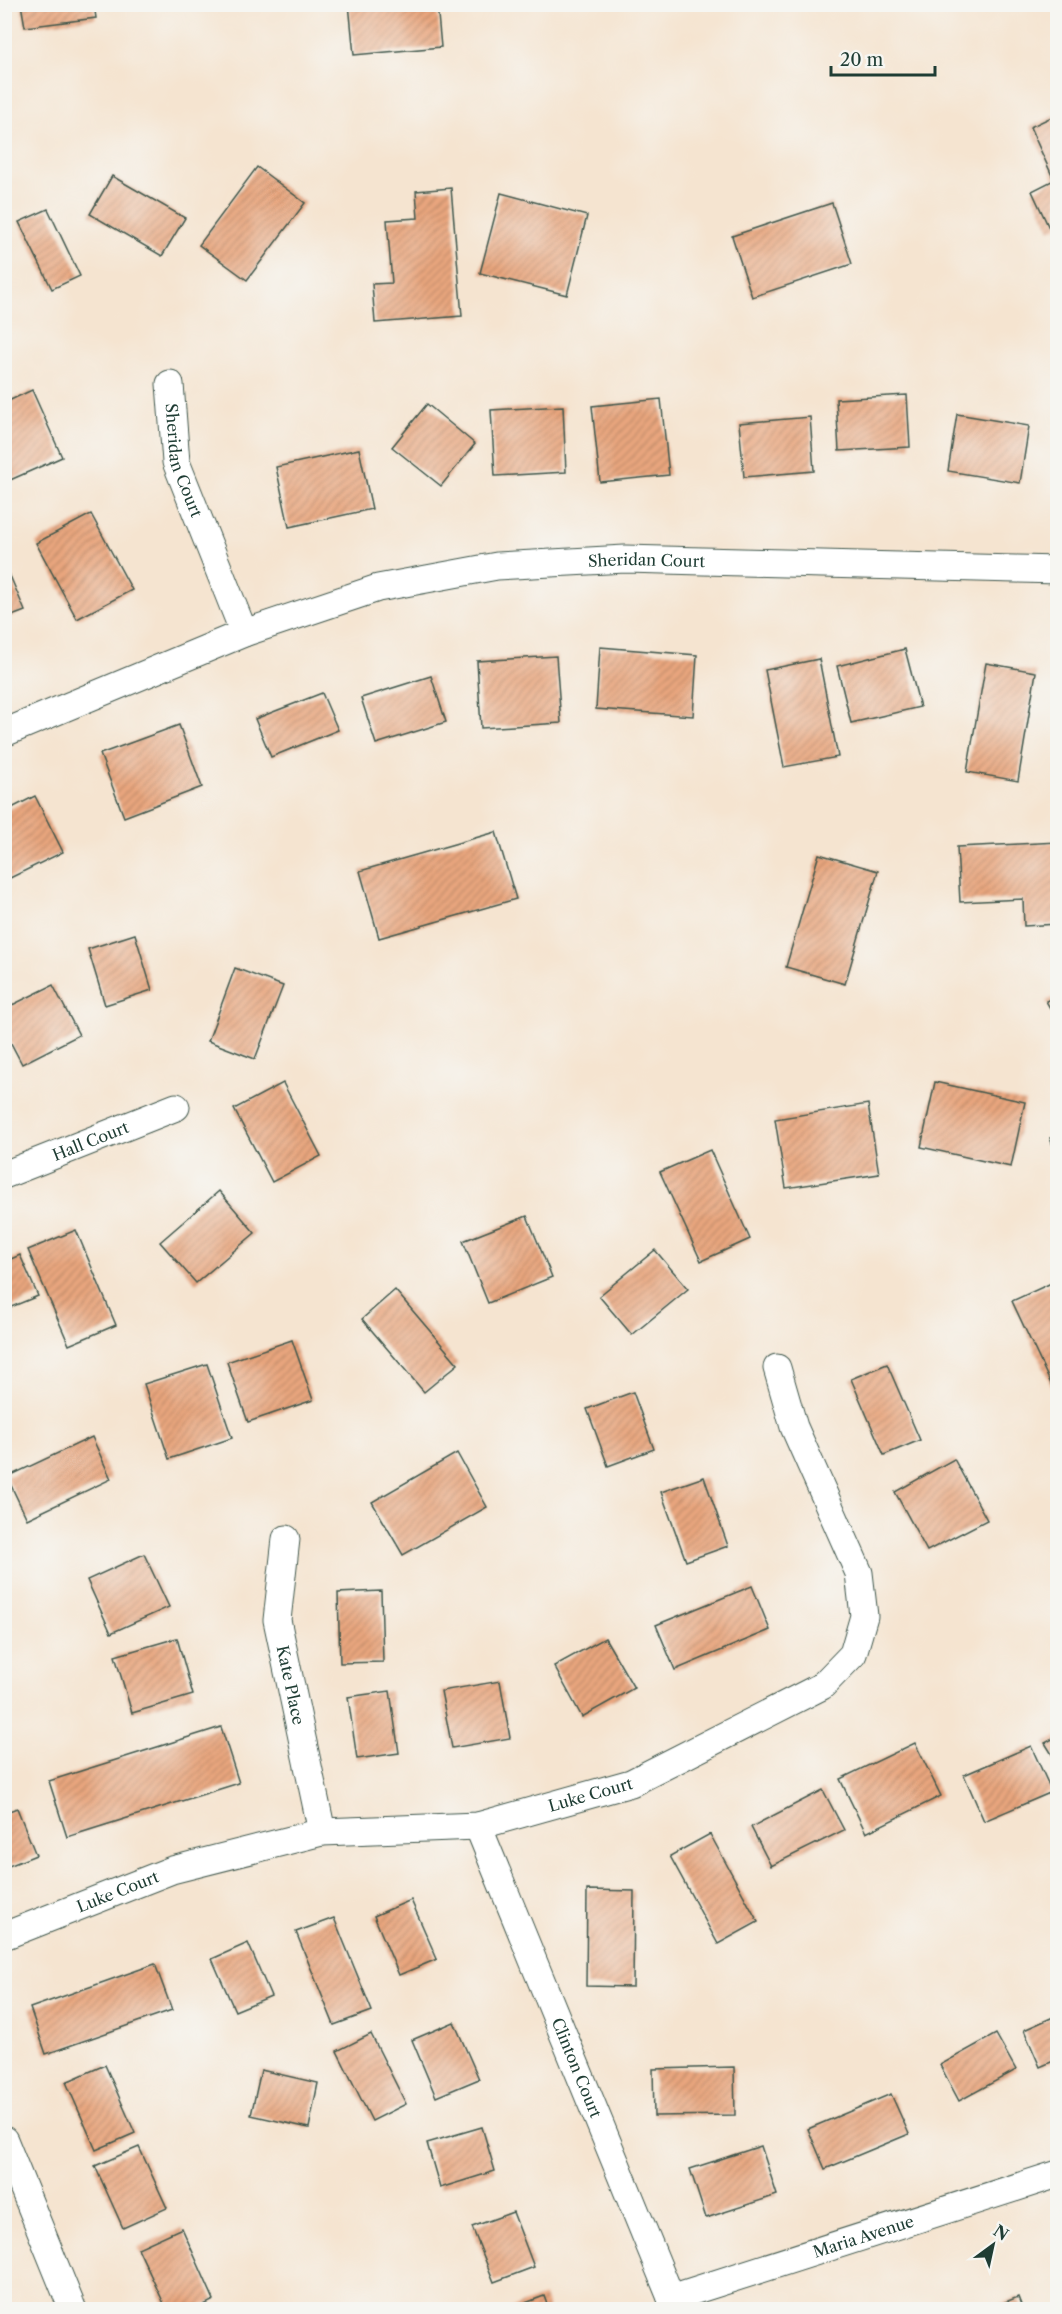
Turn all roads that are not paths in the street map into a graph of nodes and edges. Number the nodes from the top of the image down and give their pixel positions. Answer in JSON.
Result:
{"nodes":[{"id":1,"x":170,"y":384,"type":"dead end"},
{"id":2,"x":1058,"y":570,"type":"edge"},
{"id":3,"x":244,"y":633,"type":"junction"},
{"id":4,"x":4,"y":733,"type":"edge"},
{"id":5,"x":176,"y":1107,"type":"dead end"},
{"id":6,"x":4,"y":1175,"type":"edge"},
{"id":7,"x":777,"y":1368,"type":"dead end"},
{"id":8,"x":286,"y":1539,"type":"dead end"},
{"id":9,"x":478,"y":1826,"type":"junction"},
{"id":10,"x":322,"y":1832,"type":"junction"},
{"id":11,"x":4,"y":1936,"type":"edge"},
{"id":12,"x":4,"y":2140,"type":"edge"},
{"id":13,"x":1058,"y":2174,"type":"edge"},
{"id":14,"x":674,"y":2304,"type":"edge"},
{"id":15,"x":73,"y":2310,"type":"edge"}],
"edges":[{"from":1,"to":3,"type":"street","name":"Sheridan Court"},
{"from":2,"to":3,"type":"street","name":"Sheridan Court"},
{"from":3,"to":4,"type":"street","name":"Sheridan Court"},
{"from":5,"to":6,"type":"street","name":"Hall Court"},
{"from":7,"to":9,"type":"street","name":"Luke Court"},
{"from":8,"to":10,"type":"street","name":"Kate Place"},
{"from":9,"to":10,"type":"street","name":"Luke Court"},
{"from":9,"to":14,"type":"street","name":"Clinton Court"},
{"from":10,"to":11,"type":"street","name":"Luke Court"},
{"from":12,"to":15,"type":"street"},
{"from":13,"to":14,"type":"street","name":"Maria Avenue"}]}
